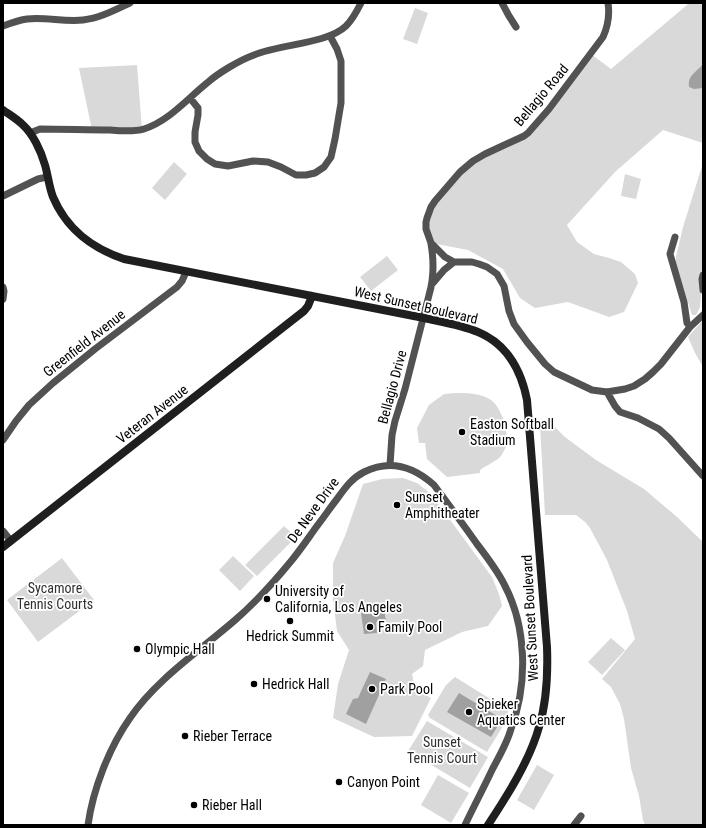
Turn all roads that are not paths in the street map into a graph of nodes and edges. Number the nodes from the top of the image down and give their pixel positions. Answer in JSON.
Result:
{"nodes":[{"id":1,"x":130,"y":3,"type":"edge"},
{"id":2,"x":361,"y":3,"type":"edge"},
{"id":3,"x":502,"y":3,"type":"edge"},
{"id":4,"x":608,"y":3,"type":"edge"},
{"id":5,"x":3,"y":26,"type":"edge"},
{"id":6,"x":516,"y":28,"type":"dead end"},
{"id":7,"x":330,"y":36,"type":"junction"},
{"id":8,"x":190,"y":98,"type":"junction"},
{"id":9,"x":3,"y":110,"type":"edge"},
{"id":10,"x":30,"y":133,"type":"junction"},
{"id":11,"x":47,"y":176,"type":"junction"},
{"id":12,"x":3,"y":196,"type":"edge"},
{"id":13,"x":675,"y":237,"type":"dead end"},
{"id":14,"x":431,"y":243,"type":"junction"},
{"id":15,"x":454,"y":262,"type":"junction"},
{"id":16,"x":186,"y":272,"type":"junction"},
{"id":17,"x":703,"y":275,"type":"edge"},
{"id":18,"x":432,"y":283,"type":"junction"},
{"id":19,"x":3,"y":287,"type":"edge"},
{"id":20,"x":703,"y":290,"type":"edge"},
{"id":21,"x":312,"y":296,"type":"junction"},
{"id":22,"x":3,"y":299,"type":"edge"},
{"id":23,"x":703,"y":315,"type":"edge"},
{"id":24,"x":424,"y":318,"type":"junction"},
{"id":25,"x":690,"y":327,"type":"junction"},
{"id":26,"x":607,"y":392,"type":"junction"},
{"id":27,"x":3,"y":440,"type":"edge"},
{"id":28,"x":390,"y":465,"type":"junction"},
{"id":29,"x":703,"y":476,"type":"edge"},
{"id":30,"x":3,"y":531,"type":"edge"},
{"id":31,"x":11,"y":541,"type":"junction"},
{"id":32,"x":3,"y":547,"type":"edge"},
{"id":33,"x":581,"y":816,"type":"dead end"},
{"id":34,"x":88,"y":825,"type":"edge"},
{"id":35,"x":465,"y":825,"type":"edge"},
{"id":36,"x":488,"y":825,"type":"edge"},
{"id":37,"x":574,"y":825,"type":"edge"}],
"edges":[{"from":1,"to":5,"type":"street"},
{"from":2,"to":7,"type":"street"},
{"from":3,"to":6,"type":"street"},
{"from":4,"to":14,"type":"street","name":"Bellagio Road"},
{"from":7,"to":8,"type":"street"},
{"from":7,"to":8,"type":"street"},
{"from":8,"to":10,"type":"street"},
{"from":9,"to":10,"type":"main road","name":"West Sunset Boulevard"},
{"from":10,"to":11,"type":"main road","name":"West Sunset Boulevard"},
{"from":11,"to":12,"type":"street"},
{"from":11,"to":16,"type":"main road","name":"West Sunset Boulevard"},
{"from":13,"to":25,"type":"street"},
{"from":14,"to":15,"type":"street"},
{"from":14,"to":18,"type":"street","name":"Bellagio Road"},
{"from":15,"to":18,"type":"street"},
{"from":15,"to":26,"type":"street"},
{"from":16,"to":21,"type":"main road","name":"West Sunset Boulevard"},
{"from":16,"to":27,"type":"street","name":"Greenfield Avenue"},
{"from":17,"to":20,"type":"street"},
{"from":18,"to":24,"type":"street","name":"Bellagio Drive"},
{"from":19,"to":22,"type":"street"},
{"from":21,"to":24,"type":"main road","name":"West Sunset Boulevard"},
{"from":21,"to":31,"type":"main road","name":"Veteran Avenue"},
{"from":23,"to":25,"type":"street"},
{"from":24,"to":28,"type":"street","name":"Bellagio Drive"},
{"from":24,"to":36,"type":"main road","name":"West Sunset Boulevard"},
{"from":25,"to":26,"type":"street"},
{"from":26,"to":29,"type":"street"},
{"from":28,"to":34,"type":"street","name":"De Neve Drive"},
{"from":28,"to":35,"type":"street","name":"De Neve Drive"},
{"from":30,"to":31,"type":"street"},
{"from":31,"to":32,"type":"main road","name":"Veteran Avenue"},
{"from":33,"to":37,"type":"street"}]}
